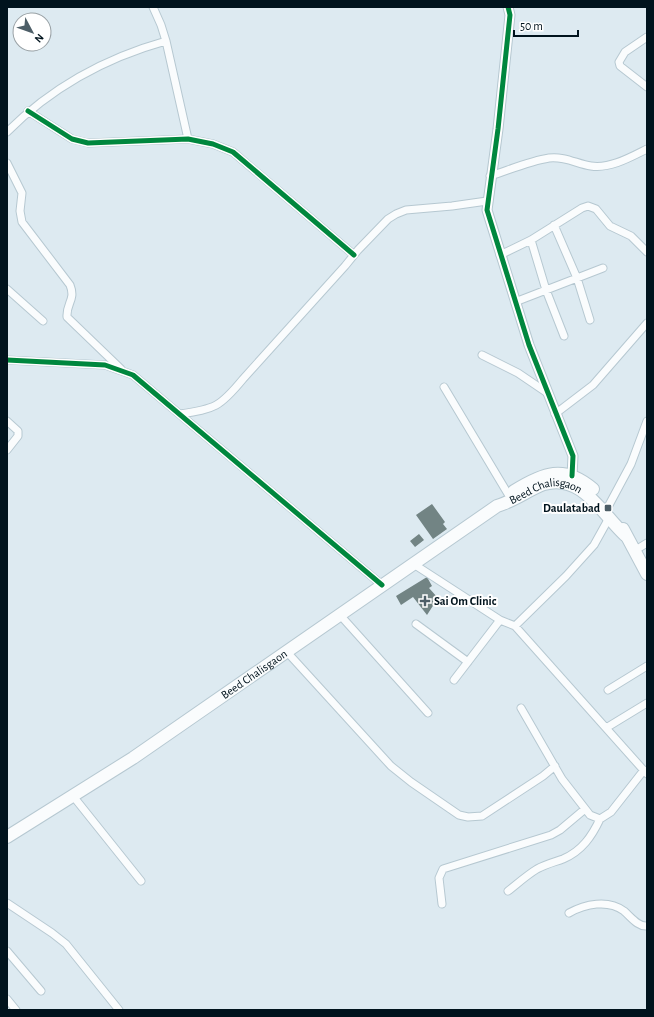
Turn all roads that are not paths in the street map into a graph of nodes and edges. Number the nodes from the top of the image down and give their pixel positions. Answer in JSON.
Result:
{"nodes":[{"id":1,"x":153,"y":7,"type":"edge"},
{"id":2,"x":508,"y":7,"type":"edge"},
{"id":3,"x":647,"y":37,"type":"edge"},
{"id":4,"x":166,"y":41,"type":"junction"},
{"id":5,"x":647,"y":87,"type":"edge"},
{"id":6,"x":28,"y":111,"type":"junction"},
{"id":7,"x":7,"y":132,"type":"edge"},
{"id":8,"x":188,"y":139,"type":"junction"},
{"id":9,"x":647,"y":149,"type":"edge"},
{"id":10,"x":7,"y":163,"type":"edge"},
{"id":11,"x":490,"y":176,"type":"junction"},
{"id":12,"x":488,"y":201,"type":"junction"},
{"id":13,"x":554,"y":225,"type":"junction"},
{"id":14,"x":531,"y":240,"type":"junction"},
{"id":15,"x":647,"y":252,"type":"edge"},
{"id":16,"x":354,"y":254,"type":"junction"},
{"id":17,"x":500,"y":255,"type":"junction"},
{"id":18,"x":603,"y":268,"type":"dead end"},
{"id":19,"x":577,"y":278,"type":"junction"},
{"id":20,"x":7,"y":289,"type":"edge"},
{"id":21,"x":546,"y":290,"type":"junction"},
{"id":22,"x":515,"y":302,"type":"junction"},
{"id":23,"x":590,"y":320,"type":"dead end"},
{"id":24,"x":42,"y":321,"type":"dead end"},
{"id":25,"x":647,"y":323,"type":"edge"},
{"id":26,"x":564,"y":336,"type":"dead end"},
{"id":27,"x":482,"y":355,"type":"dead end"},
{"id":28,"x":7,"y":360,"type":"edge"},
{"id":29,"x":121,"y":369,"type":"junction"},
{"id":30,"x":444,"y":387,"type":"dead end"},
{"id":31,"x":546,"y":392,"type":"junction"},
{"id":32,"x":180,"y":414,"type":"junction"},
{"id":33,"x":555,"y":414,"type":"junction"},
{"id":34,"x":647,"y":420,"type":"edge"},
{"id":35,"x":7,"y":421,"type":"edge"},
{"id":36,"x":7,"y":450,"type":"edge"},
{"id":37,"x":572,"y":476,"type":"junction"},
{"id":38,"x":508,"y":494,"type":"junction"},
{"id":39,"x":609,"y":505,"type":"junction"},
{"id":40,"x":497,"y":506,"type":"junction"},
{"id":41,"x":609,"y":518,"type":"junction"},
{"id":42,"x":625,"y":535,"type":"junction"},
{"id":43,"x":647,"y":543,"type":"edge"},
{"id":44,"x":634,"y":551,"type":"junction"},
{"id":45,"x":412,"y":563,"type":"junction"},
{"id":46,"x":647,"y":574,"type":"edge"},
{"id":47,"x":382,"y":585,"type":"junction"},
{"id":48,"x":340,"y":615,"type":"junction"},
{"id":49,"x":500,"y":620,"type":"junction"},
{"id":50,"x":416,"y":624,"type":"dead end"},
{"id":51,"x":515,"y":626,"type":"junction"},
{"id":52,"x":287,"y":652,"type":"junction"},
{"id":53,"x":468,"y":662,"type":"junction"},
{"id":54,"x":647,"y":666,"type":"edge"},
{"id":55,"x":454,"y":680,"type":"dead end"},
{"id":56,"x":608,"y":690,"type":"dead end"},
{"id":57,"x":647,"y":703,"type":"edge"},
{"id":58,"x":521,"y":708,"type":"dead end"},
{"id":59,"x":428,"y":713,"type":"dead end"},
{"id":60,"x":606,"y":728,"type":"junction"},
{"id":61,"x":555,"y":766,"type":"junction"},
{"id":62,"x":645,"y":772,"type":"edge"},
{"id":63,"x":73,"y":796,"type":"junction"},
{"id":64,"x":585,"y":809,"type":"junction"},
{"id":65,"x":600,"y":819,"type":"junction"},
{"id":66,"x":7,"y":838,"type":"edge"},
{"id":67,"x":141,"y":881,"type":"dead end"},
{"id":68,"x":508,"y":891,"type":"dead end"},
{"id":69,"x":7,"y":903,"type":"edge"},
{"id":70,"x":442,"y":904,"type":"dead end"},
{"id":71,"x":569,"y":913,"type":"dead end"},
{"id":72,"x":647,"y":926,"type":"edge"},
{"id":73,"x":7,"y":951,"type":"edge"},
{"id":74,"x":41,"y":990,"type":"dead end"},
{"id":75,"x":7,"y":999,"type":"edge"},
{"id":76,"x":16,"y":1010,"type":"edge"},
{"id":77,"x":119,"y":1010,"type":"edge"}],
"edges":[{"from":1,"to":4,"type":"street"},
{"from":2,"to":11,"type":"street"},
{"from":3,"to":5,"type":"street"},
{"from":4,"to":6,"type":"street"},
{"from":4,"to":8,"type":"street"},
{"from":6,"to":7,"type":"street"},
{"from":6,"to":8,"type":"street"},
{"from":8,"to":16,"type":"street"},
{"from":9,"to":11,"type":"street"},
{"from":10,"to":29,"type":"street"},
{"from":11,"to":12,"type":"street"},
{"from":12,"to":16,"type":"street"},
{"from":12,"to":17,"type":"street"},
{"from":13,"to":14,"type":"street"},
{"from":13,"to":15,"type":"street"},
{"from":13,"to":19,"type":"street"},
{"from":14,"to":17,"type":"street"},
{"from":14,"to":21,"type":"street"},
{"from":16,"to":32,"type":"street"},
{"from":17,"to":22,"type":"street"},
{"from":18,"to":19,"type":"street"},
{"from":19,"to":21,"type":"street"},
{"from":19,"to":23,"type":"street"},
{"from":20,"to":24,"type":"street"},
{"from":21,"to":22,"type":"street"},
{"from":21,"to":26,"type":"street"},
{"from":22,"to":31,"type":"street"},
{"from":25,"to":33,"type":"street"},
{"from":27,"to":31,"type":"street"},
{"from":28,"to":29,"type":"street"},
{"from":29,"to":32,"type":"street"},
{"from":30,"to":38,"type":"street"},
{"from":31,"to":33,"type":"street"},
{"from":32,"to":47,"type":"street"},
{"from":33,"to":37,"type":"street"},
{"from":34,"to":39,"type":"street"},
{"from":35,"to":36,"type":"street"},
{"from":37,"to":38,"type":"highway","name":"Beed Chalisgaon"},
{"from":37,"to":39,"type":"highway","name":"Beed Chalisgaon"},
{"from":38,"to":40,"type":"highway","name":"Beed Chalisgaon"},
{"from":39,"to":42,"type":"highway","name":"Beed Chalisgaon"},
{"from":40,"to":41,"type":"highway","name":"Beed Chalisgaon"},
{"from":40,"to":45,"type":"highway","name":"Beed Chalisgaon"},
{"from":41,"to":42,"type":"highway","name":"Beed Chalisgaon"},
{"from":41,"to":51,"type":"street"},
{"from":42,"to":44,"type":"highway","name":"Beed Chalisgaon"},
{"from":43,"to":44,"type":"street"},
{"from":44,"to":46,"type":"highway","name":"Beed Chalisgaon"},
{"from":45,"to":47,"type":"highway","name":"Beed Chalisgaon"},
{"from":45,"to":49,"type":"street"},
{"from":47,"to":48,"type":"highway","name":"Beed Chalisgaon"},
{"from":48,"to":52,"type":"highway","name":"Beed Chalisgaon"},
{"from":48,"to":59,"type":"street"},
{"from":49,"to":51,"type":"street"},
{"from":49,"to":53,"type":"street"},
{"from":50,"to":53,"type":"street"},
{"from":51,"to":60,"type":"street"},
{"from":52,"to":61,"type":"street"},
{"from":52,"to":63,"type":"highway","name":"Beed Chalisgaon"},
{"from":53,"to":55,"type":"street"},
{"from":54,"to":56,"type":"street"},
{"from":57,"to":60,"type":"street"},
{"from":58,"to":61,"type":"street"},
{"from":60,"to":62,"type":"street"},
{"from":61,"to":64,"type":"street"},
{"from":62,"to":65,"type":"street"},
{"from":63,"to":66,"type":"highway","name":"Beed Chalisgaon"},
{"from":63,"to":67,"type":"street"},
{"from":64,"to":65,"type":"street"},
{"from":64,"to":70,"type":"street"},
{"from":65,"to":68,"type":"street"},
{"from":69,"to":77,"type":"street"},
{"from":71,"to":72,"type":"street"},
{"from":73,"to":74,"type":"street"},
{"from":75,"to":76,"type":"street"}]}
